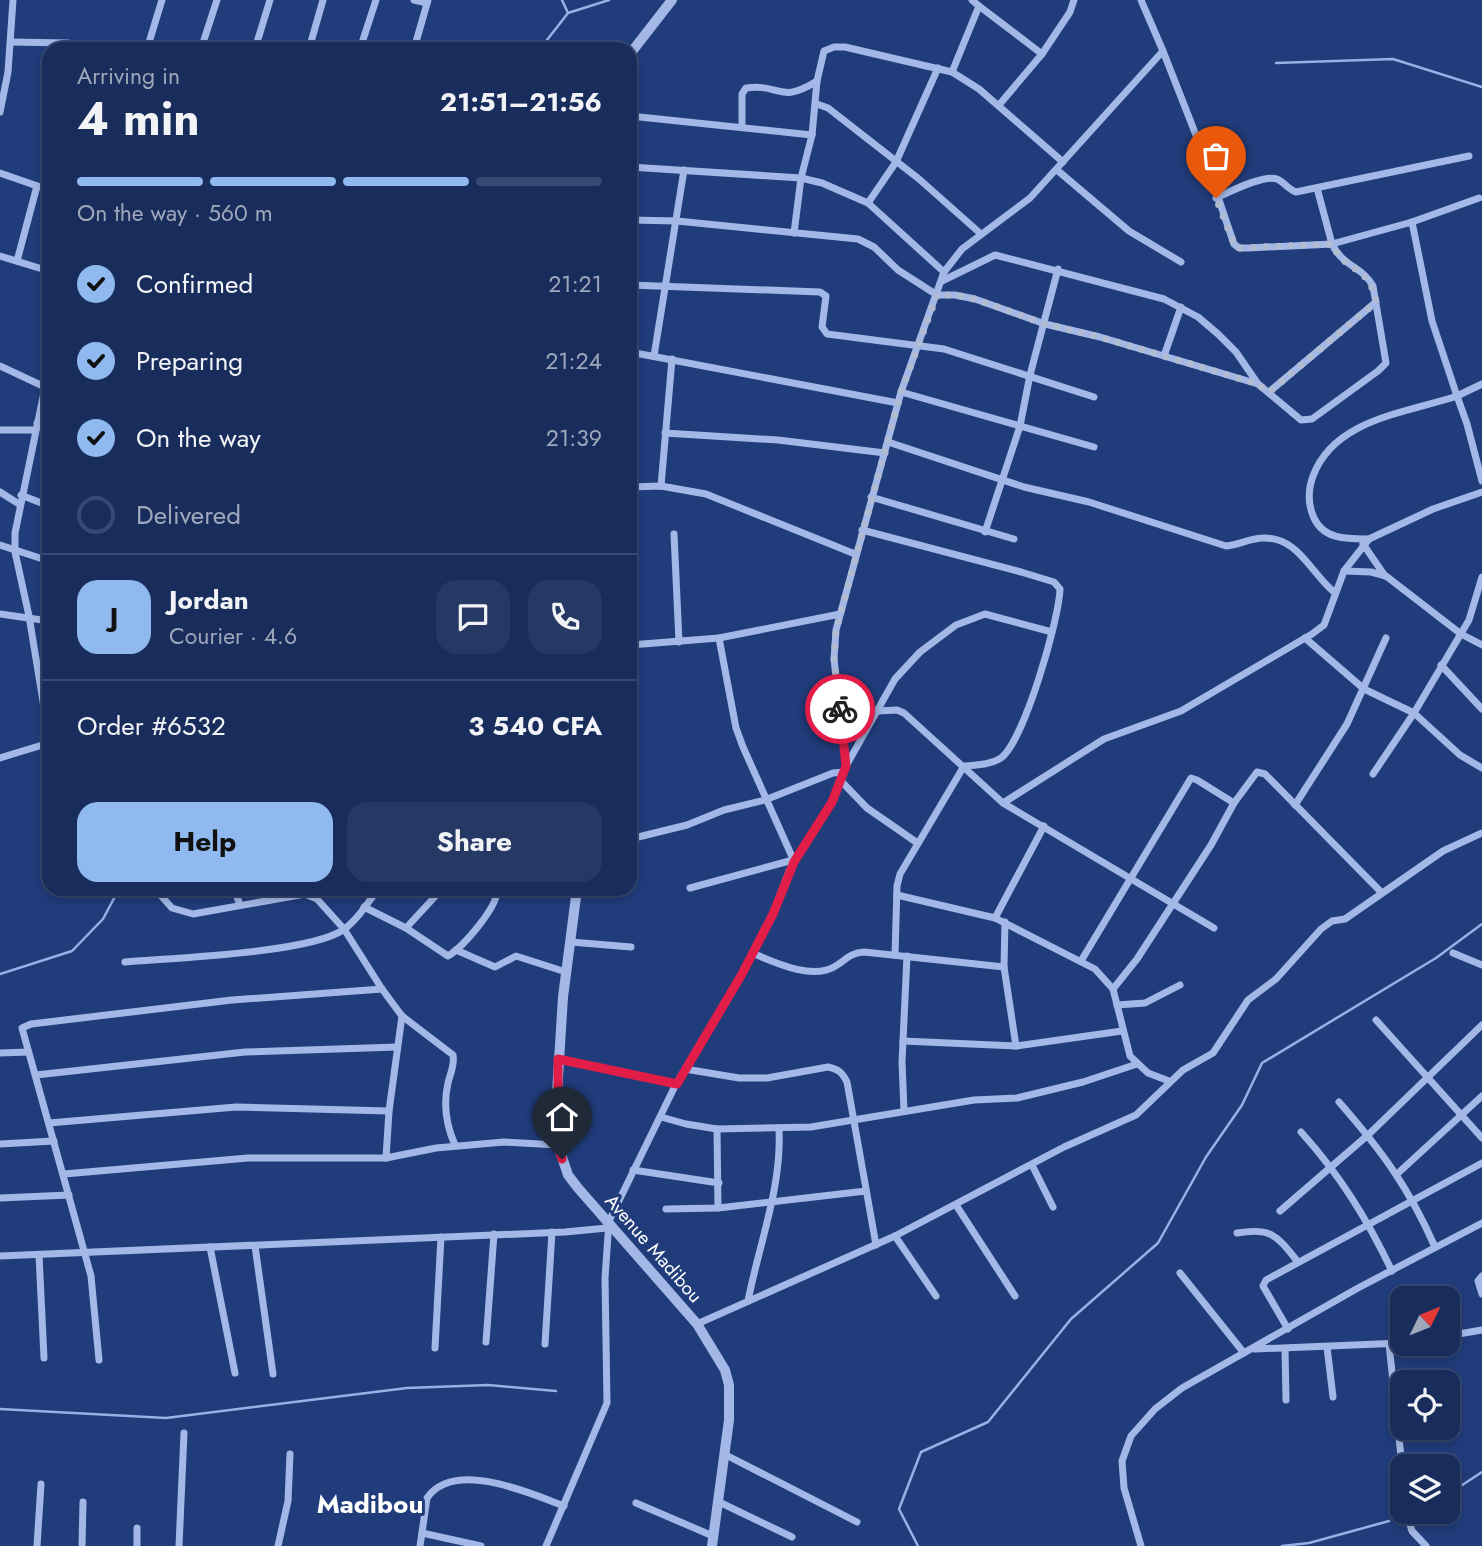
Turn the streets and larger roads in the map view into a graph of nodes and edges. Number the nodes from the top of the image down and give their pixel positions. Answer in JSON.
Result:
{"nodes":[{"id":1,"x":13,"y":0,"type":"edge"},
{"id":2,"x":162,"y":0,"type":"edge"},
{"id":3,"x":217,"y":0,"type":"edge"},
{"id":4,"x":270,"y":0,"type":"edge"},
{"id":5,"x":323,"y":0,"type":"edge"},
{"id":6,"x":376,"y":0,"type":"edge"},
{"id":7,"x":414,"y":0,"type":"edge"},
{"id":8,"x":672,"y":0,"type":"edge"},
{"id":9,"x":1074,"y":0,"type":"edge"},
{"id":10,"x":1141,"y":0,"type":"edge"},
{"id":11,"x":428,"y":1,"type":"edge"},
{"id":12,"x":975,"y":3,"type":"edge"},
{"id":13,"x":11,"y":42,"type":"junction"},
{"id":14,"x":149,"y":42,"type":"edge"},
{"id":15,"x":203,"y":42,"type":"edge"},
{"id":16,"x":257,"y":42,"type":"edge"},
{"id":17,"x":311,"y":42,"type":"edge"},
{"id":18,"x":362,"y":42,"type":"edge"},
{"id":19,"x":416,"y":42,"type":"edge"},
{"id":20,"x":42,"y":43,"type":"edge"},
{"id":21,"x":637,"y":45,"type":"edge"},
{"id":22,"x":1163,"y":51,"type":"junction"},
{"id":23,"x":1042,"y":54,"type":"junction"},
{"id":24,"x":938,"y":68,"type":"junction"},
{"id":25,"x":953,"y":72,"type":"junction"},
{"id":26,"x":817,"y":81,"type":"junction"},
{"id":27,"x":1,"y":101,"type":"edge"},
{"id":28,"x":817,"y":104,"type":"junction"},
{"id":29,"x":999,"y":105,"type":"junction"},
{"id":30,"x":0,"y":113,"type":"edge"},
{"id":31,"x":637,"y":117,"type":"edge"},
{"id":32,"x":742,"y":127,"type":"junction"},
{"id":33,"x":813,"y":135,"type":"junction"},
{"id":34,"x":1469,"y":156,"type":"dead end"},
{"id":35,"x":896,"y":162,"type":"junction"},
{"id":36,"x":1063,"y":162,"type":"junction"},
{"id":37,"x":637,"y":167,"type":"edge"},
{"id":38,"x":684,"y":170,"type":"junction"},
{"id":39,"x":1057,"y":170,"type":"junction"},
{"id":40,"x":0,"y":173,"type":"edge"},
{"id":41,"x":801,"y":178,"type":"junction"},
{"id":42,"x":37,"y":186,"type":"junction"},
{"id":43,"x":1317,"y":187,"type":"junction"},
{"id":44,"x":42,"y":188,"type":"edge"},
{"id":45,"x":1216,"y":198,"type":"junction"},
{"id":46,"x":1479,"y":198,"type":"dead end"},
{"id":47,"x":868,"y":203,"type":"junction"},
{"id":48,"x":637,"y":220,"type":"edge"},
{"id":49,"x":677,"y":221,"type":"junction"},
{"id":50,"x":1412,"y":222,"type":"junction"},
{"id":51,"x":794,"y":233,"type":"junction"},
{"id":52,"x":981,"y":234,"type":"junction"},
{"id":53,"x":1332,"y":244,"type":"junction"},
{"id":54,"x":0,"y":256,"type":"edge"},
{"id":55,"x":18,"y":261,"type":"junction"},
{"id":56,"x":1181,"y":262,"type":"dead end"},
{"id":57,"x":42,"y":269,"type":"edge"},
{"id":58,"x":1058,"y":269,"type":"junction"},
{"id":59,"x":943,"y":276,"type":"junction"},
{"id":60,"x":637,"y":285,"type":"edge"},
{"id":61,"x":667,"y":286,"type":"junction"},
{"id":62,"x":937,"y":295,"type":"junction"},
{"id":63,"x":1376,"y":302,"type":"junction"},
{"id":64,"x":1181,"y":307,"type":"junction"},
{"id":65,"x":1045,"y":324,"type":"junction"},
{"id":66,"x":920,"y":344,"type":"junction"},
{"id":67,"x":637,"y":353,"type":"edge"},
{"id":68,"x":654,"y":356,"type":"junction"},
{"id":69,"x":1164,"y":356,"type":"junction"},
{"id":70,"x":672,"y":359,"type":"junction"},
{"id":71,"x":0,"y":366,"type":"edge"},
{"id":72,"x":1030,"y":375,"type":"junction"},
{"id":73,"x":1258,"y":384,"type":"junction"},
{"id":74,"x":1482,"y":384,"type":"edge"},
{"id":75,"x":42,"y":386,"type":"edge"},
{"id":76,"x":901,"y":392,"type":"junction"},
{"id":77,"x":1269,"y":392,"type":"junction"},
{"id":78,"x":1457,"y":396,"type":"junction"},
{"id":79,"x":1094,"y":397,"type":"dead end"},
{"id":80,"x":42,"y":400,"type":"edge"},
{"id":81,"x":898,"y":403,"type":"junction"},
{"id":82,"x":36,"y":426,"type":"junction"},
{"id":83,"x":42,"y":426,"type":"edge"},
{"id":84,"x":1020,"y":426,"type":"junction"},
{"id":85,"x":0,"y":430,"type":"edge"},
{"id":86,"x":665,"y":433,"type":"junction"},
{"id":87,"x":888,"y":442,"type":"junction"},
{"id":88,"x":1094,"y":447,"type":"dead end"},
{"id":89,"x":885,"y":453,"type":"junction"},
{"id":90,"x":1001,"y":479,"type":"junction"},
{"id":91,"x":1482,"y":481,"type":"edge"},
{"id":92,"x":661,"y":486,"type":"junction"},
{"id":93,"x":637,"y":487,"type":"edge"},
{"id":94,"x":0,"y":492,"type":"edge"},
{"id":95,"x":1482,"y":492,"type":"edge"},
{"id":96,"x":21,"y":495,"type":"junction"},
{"id":97,"x":872,"y":497,"type":"junction"},
{"id":98,"x":42,"y":503,"type":"edge"},
{"id":99,"x":19,"y":504,"type":"junction"},
{"id":100,"x":862,"y":530,"type":"junction"},
{"id":101,"x":985,"y":531,"type":"junction"},
{"id":102,"x":674,"y":534,"type":"dead end"},
{"id":103,"x":1014,"y":539,"type":"dead end"},
{"id":104,"x":1366,"y":541,"type":"junction"},
{"id":105,"x":0,"y":545,"type":"edge"},
{"id":106,"x":15,"y":552,"type":"junction"},
{"id":107,"x":855,"y":554,"type":"junction"},
{"id":108,"x":42,"y":559,"type":"edge"},
{"id":109,"x":1343,"y":571,"type":"junction"},
{"id":110,"x":1385,"y":576,"type":"junction"},
{"id":111,"x":1482,"y":578,"type":"edge"},
{"id":112,"x":1334,"y":592,"type":"junction"},
{"id":113,"x":0,"y":614,"type":"edge"},
{"id":114,"x":840,"y":614,"type":"junction"},
{"id":115,"x":29,"y":616,"type":"junction"},
{"id":116,"x":42,"y":619,"type":"edge"},
{"id":117,"x":1052,"y":632,"type":"junction"},
{"id":118,"x":1461,"y":634,"type":"junction"},
{"id":119,"x":719,"y":638,"type":"junction"},
{"id":120,"x":1305,"y":638,"type":"junction"},
{"id":121,"x":1386,"y":638,"type":"dead end"},
{"id":122,"x":679,"y":642,"type":"junction"},
{"id":123,"x":637,"y":645,"type":"edge"},
{"id":124,"x":1482,"y":645,"type":"edge"},
{"id":125,"x":1441,"y":665,"type":"junction"},
{"id":126,"x":1364,"y":688,"type":"junction"},
{"id":127,"x":42,"y":695,"type":"edge"},
{"id":128,"x":1482,"y":709,"type":"edge"},
{"id":129,"x":878,"y":711,"type":"junction"},
{"id":130,"x":1414,"y":713,"type":"junction"},
{"id":131,"x":42,"y":745,"type":"edge"},
{"id":132,"x":0,"y":758,"type":"edge"},
{"id":133,"x":964,"y":766,"type":"junction"},
{"id":134,"x":1481,"y":766,"type":"edge"},
{"id":135,"x":845,"y":769,"type":"junction"},
{"id":136,"x":1373,"y":774,"type":"dead end"},
{"id":137,"x":841,"y":781,"type":"junction"},
{"id":138,"x":765,"y":800,"type":"junction"},
{"id":139,"x":1003,"y":803,"type":"junction"},
{"id":140,"x":1234,"y":803,"type":"junction"},
{"id":141,"x":1295,"y":805,"type":"junction"},
{"id":142,"x":1044,"y":826,"type":"junction"},
{"id":143,"x":1482,"y":833,"type":"edge"},
{"id":144,"x":637,"y":837,"type":"edge"},
{"id":145,"x":916,"y":842,"type":"junction"},
{"id":146,"x":794,"y":861,"type":"junction"},
{"id":147,"x":1132,"y":877,"type":"junction"},
{"id":148,"x":690,"y":888,"type":"dead end"},
{"id":149,"x":1382,"y":893,"type":"junction"},
{"id":150,"x":897,"y":895,"type":"junction"},
{"id":151,"x":160,"y":896,"type":"edge"},
{"id":152,"x":237,"y":896,"type":"edge"},
{"id":153,"x":293,"y":896,"type":"edge"},
{"id":154,"x":317,"y":896,"type":"edge"},
{"id":155,"x":373,"y":896,"type":"edge"},
{"id":156,"x":436,"y":896,"type":"edge"},
{"id":157,"x":496,"y":896,"type":"edge"},
{"id":158,"x":576,"y":896,"type":"edge"},
{"id":159,"x":1172,"y":902,"type":"junction"},
{"id":160,"x":240,"y":905,"type":"junction"},
{"id":161,"x":364,"y":907,"type":"junction"},
{"id":162,"x":995,"y":918,"type":"junction"},
{"id":163,"x":1005,"y":922,"type":"junction"},
{"id":164,"x":406,"y":928,"type":"junction"},
{"id":165,"x":1214,"y":928,"type":"dead end"},
{"id":166,"x":344,"y":929,"type":"junction"},
{"id":167,"x":571,"y":942,"type":"junction"},
{"id":168,"x":631,"y":947,"type":"dead end"},
{"id":169,"x":456,"y":950,"type":"junction"},
{"id":170,"x":752,"y":953,"type":"junction"},
{"id":171,"x":1453,"y":954,"type":"dead end"},
{"id":172,"x":895,"y":955,"type":"junction"},
{"id":173,"x":907,"y":957,"type":"junction"},
{"id":174,"x":1081,"y":961,"type":"junction"},
{"id":175,"x":125,"y":962,"type":"dead end"},
{"id":176,"x":1482,"y":965,"type":"edge"},
{"id":177,"x":1004,"y":967,"type":"junction"},
{"id":178,"x":566,"y":972,"type":"junction"},
{"id":179,"x":1180,"y":985,"type":"dead end"},
{"id":180,"x":382,"y":989,"type":"junction"},
{"id":181,"x":1113,"y":989,"type":"junction"},
{"id":182,"x":1117,"y":1005,"type":"junction"},
{"id":183,"x":402,"y":1016,"type":"junction"},
{"id":184,"x":1376,"y":1020,"type":"dead end"},
{"id":185,"x":1482,"y":1025,"type":"edge"},
{"id":186,"x":1122,"y":1031,"type":"junction"},
{"id":187,"x":903,"y":1041,"type":"junction"},
{"id":188,"x":1016,"y":1046,"type":"junction"},
{"id":189,"x":397,"y":1047,"type":"junction"},
{"id":190,"x":28,"y":1052,"type":"junction"},
{"id":191,"x":0,"y":1053,"type":"edge"},
{"id":192,"x":558,"y":1059,"type":"junction"},
{"id":193,"x":1137,"y":1064,"type":"junction"},
{"id":194,"x":685,"y":1069,"type":"junction"},
{"id":195,"x":36,"y":1075,"type":"junction"},
{"id":196,"x":1428,"y":1077,"type":"junction"},
{"id":197,"x":1169,"y":1081,"type":"junction"},
{"id":198,"x":677,"y":1084,"type":"junction"},
{"id":199,"x":1482,"y":1096,"type":"edge"},
{"id":200,"x":1339,"y":1102,"type":"dead end"},
{"id":201,"x":389,"y":1111,"type":"junction"},
{"id":202,"x":904,"y":1111,"type":"junction"},
{"id":203,"x":1462,"y":1114,"type":"junction"},
{"id":204,"x":661,"y":1116,"type":"junction"},
{"id":205,"x":854,"y":1118,"type":"junction"},
{"id":206,"x":49,"y":1123,"type":"junction"},
{"id":207,"x":718,"y":1129,"type":"junction"},
{"id":208,"x":779,"y":1129,"type":"junction"},
{"id":209,"x":1301,"y":1132,"type":"dead end"},
{"id":210,"x":1368,"y":1135,"type":"junction"},
{"id":211,"x":1482,"y":1138,"type":"edge"},
{"id":212,"x":54,"y":1141,"type":"junction"},
{"id":213,"x":0,"y":1144,"type":"edge"},
{"id":214,"x":455,"y":1145,"type":"junction"},
{"id":215,"x":558,"y":1145,"type":"junction"},
{"id":216,"x":386,"y":1158,"type":"junction"},
{"id":217,"x":1482,"y":1163,"type":"edge"},
{"id":218,"x":1032,"y":1165,"type":"junction"},
{"id":219,"x":1331,"y":1166,"type":"junction"},
{"id":220,"x":633,"y":1170,"type":"junction"},
{"id":221,"x":64,"y":1174,"type":"junction"},
{"id":222,"x":1397,"y":1174,"type":"junction"},
{"id":223,"x":719,"y":1183,"type":"junction"},
{"id":224,"x":866,"y":1192,"type":"junction"},
{"id":225,"x":69,"y":1195,"type":"junction"},
{"id":226,"x":0,"y":1198,"type":"edge"},
{"id":227,"x":1415,"y":1201,"type":"junction"},
{"id":228,"x":770,"y":1203,"type":"junction"},
{"id":229,"x":956,"y":1205,"type":"junction"},
{"id":230,"x":1053,"y":1207,"type":"dead end"},
{"id":231,"x":718,"y":1208,"type":"junction"},
{"id":232,"x":666,"y":1209,"type":"dead end"},
{"id":233,"x":1280,"y":1211,"type":"dead end"},
{"id":234,"x":1482,"y":1223,"type":"edge"},
{"id":235,"x":1370,"y":1224,"type":"junction"},
{"id":236,"x":608,"y":1225,"type":"junction"},
{"id":237,"x":552,"y":1233,"type":"junction"},
{"id":238,"x":1237,"y":1233,"type":"dead end"},
{"id":239,"x":494,"y":1234,"type":"junction"},
{"id":240,"x":895,"y":1236,"type":"junction"},
{"id":241,"x":441,"y":1237,"type":"junction"},
{"id":242,"x":876,"y":1245,"type":"junction"},
{"id":243,"x":255,"y":1246,"type":"junction"},
{"id":244,"x":210,"y":1247,"type":"junction"},
{"id":245,"x":1435,"y":1247,"type":"junction"},
{"id":246,"x":85,"y":1254,"type":"junction"},
{"id":247,"x":40,"y":1255,"type":"junction"},
{"id":248,"x":0,"y":1256,"type":"edge"},
{"id":249,"x":1298,"y":1262,"type":"junction"},
{"id":250,"x":1392,"y":1271,"type":"junction"},
{"id":251,"x":1180,"y":1273,"type":"dead end"},
{"id":252,"x":1482,"y":1276,"type":"edge"},
{"id":253,"x":1482,"y":1294,"type":"edge"},
{"id":254,"x":936,"y":1296,"type":"dead end"},
{"id":255,"x":1015,"y":1296,"type":"dead end"},
{"id":256,"x":748,"y":1301,"type":"junction"},
{"id":257,"x":697,"y":1324,"type":"junction"},
{"id":258,"x":1288,"y":1329,"type":"junction"},
{"id":259,"x":1482,"y":1330,"type":"edge"},
{"id":260,"x":1460,"y":1334,"type":"edge"},
{"id":261,"x":486,"y":1342,"type":"dead end"},
{"id":262,"x":545,"y":1344,"type":"dead end"},
{"id":263,"x":1389,"y":1344,"type":"joint"},
{"id":264,"x":1327,"y":1347,"type":"junction"},
{"id":265,"x":435,"y":1348,"type":"dead end"},
{"id":266,"x":1255,"y":1349,"type":"junction"},
{"id":267,"x":1285,"y":1349,"type":"junction"},
{"id":268,"x":1244,"y":1353,"type":"junction"},
{"id":269,"x":44,"y":1358,"type":"dead end"},
{"id":270,"x":99,"y":1360,"type":"dead end"},
{"id":271,"x":235,"y":1373,"type":"dead end"},
{"id":272,"x":273,"y":1374,"type":"dead end"},
{"id":273,"x":1333,"y":1397,"type":"dead end"},
{"id":274,"x":1286,"y":1400,"type":"dead end"},
{"id":275,"x":184,"y":1433,"type":"dead end"},
{"id":276,"x":290,"y":1454,"type":"dead end"},
{"id":277,"x":724,"y":1454,"type":"junction"},
{"id":278,"x":1401,"y":1454,"type":"edge"},
{"id":279,"x":41,"y":1484,"type":"dead end"},
{"id":280,"x":718,"y":1501,"type":"junction"},
{"id":281,"x":83,"y":1502,"type":"dead end"},
{"id":282,"x":636,"y":1503,"type":"dead end"},
{"id":283,"x":564,"y":1506,"type":"junction"},
{"id":284,"x":857,"y":1522,"type":"dead end"},
{"id":285,"x":1410,"y":1524,"type":"edge"},
{"id":286,"x":137,"y":1528,"type":"dead end"},
{"id":287,"x":422,"y":1533,"type":"junction"},
{"id":288,"x":792,"y":1537,"type":"dead end"},
{"id":289,"x":712,"y":1541,"type":"edge"},
{"id":290,"x":37,"y":1546,"type":"edge"},
{"id":291,"x":82,"y":1546,"type":"edge"},
{"id":292,"x":136,"y":1546,"type":"edge"},
{"id":293,"x":179,"y":1546,"type":"edge"},
{"id":294,"x":278,"y":1546,"type":"edge"},
{"id":295,"x":421,"y":1546,"type":"edge"},
{"id":296,"x":481,"y":1546,"type":"edge"},
{"id":297,"x":546,"y":1546,"type":"edge"},
{"id":298,"x":1141,"y":1546,"type":"edge"},
{"id":299,"x":1426,"y":1546,"type":"edge"}],
"edges":[{"from":1,"to":13,"type":"street"},
{"from":2,"to":14,"type":"street"},
{"from":3,"to":15,"type":"street"},
{"from":4,"to":16,"type":"street"},
{"from":5,"to":17,"type":"street"},
{"from":6,"to":18,"type":"street"},
{"from":7,"to":11,"type":"street"},
{"from":8,"to":21,"type":"street"},
{"from":9,"to":23,"type":"street"},
{"from":10,"to":22,"type":"street"},
{"from":11,"to":19,"type":"street"},
{"from":12,"to":23,"type":"street"},
{"from":12,"to":25,"type":"street"},
{"from":13,"to":20,"type":"street"},
{"from":13,"to":27,"type":"street"},
{"from":22,"to":36,"type":"street"},
{"from":22,"to":45,"type":"street"},
{"from":23,"to":29,"type":"street"},
{"from":24,"to":25,"type":"street"},
{"from":24,"to":26,"type":"street"},
{"from":24,"to":35,"type":"street"},
{"from":25,"to":29,"type":"street"},
{"from":26,"to":28,"type":"street"},
{"from":26,"to":32,"type":"street"},
{"from":27,"to":30,"type":"street"},
{"from":28,"to":33,"type":"street"},
{"from":28,"to":35,"type":"street"},
{"from":29,"to":36,"type":"street"},
{"from":31,"to":32,"type":"street"},
{"from":32,"to":33,"type":"street"},
{"from":33,"to":41,"type":"street"},
{"from":34,"to":43,"type":"street"},
{"from":35,"to":47,"type":"street"},
{"from":35,"to":52,"type":"street"},
{"from":36,"to":39,"type":"street"},
{"from":37,"to":38,"type":"street"},
{"from":38,"to":41,"type":"street"},
{"from":38,"to":49,"type":"street"},
{"from":39,"to":52,"type":"street"},
{"from":39,"to":56,"type":"street"},
{"from":40,"to":42,"type":"street"},
{"from":41,"to":47,"type":"street"},
{"from":41,"to":51,"type":"street"},
{"from":42,"to":44,"type":"street"},
{"from":42,"to":55,"type":"street"},
{"from":43,"to":45,"type":"street"},
{"from":43,"to":53,"type":"street"},
{"from":45,"to":53,"type":"street"},
{"from":46,"to":50,"type":"street"},
{"from":47,"to":59,"type":"street"},
{"from":48,"to":49,"type":"street"},
{"from":49,"to":51,"type":"street"},
{"from":49,"to":61,"type":"street"},
{"from":50,"to":53,"type":"street"},
{"from":50,"to":78,"type":"street"},
{"from":51,"to":62,"type":"street"},
{"from":52,"to":59,"type":"street"},
{"from":53,"to":63,"type":"street"},
{"from":54,"to":55,"type":"street"},
{"from":55,"to":57,"type":"street"},
{"from":58,"to":59,"type":"street"},
{"from":58,"to":64,"type":"street"},
{"from":58,"to":65,"type":"street"},
{"from":59,"to":62,"type":"street"},
{"from":60,"to":61,"type":"street"},
{"from":61,"to":66,"type":"street"},
{"from":61,"to":68,"type":"street"},
{"from":62,"to":65,"type":"street"},
{"from":62,"to":66,"type":"street"},
{"from":63,"to":77,"type":"street"},
{"from":63,"to":77,"type":"street"},
{"from":64,"to":69,"type":"street"},
{"from":64,"to":73,"type":"street"},
{"from":65,"to":69,"type":"street"},
{"from":65,"to":72,"type":"street"},
{"from":66,"to":72,"type":"street"},
{"from":66,"to":76,"type":"street"},
{"from":67,"to":68,"type":"street"},
{"from":68,"to":70,"type":"street"},
{"from":69,"to":73,"type":"street"},
{"from":70,"to":81,"type":"street"},
{"from":70,"to":86,"type":"street"},
{"from":71,"to":75,"type":"street"},
{"from":72,"to":79,"type":"street"},
{"from":72,"to":84,"type":"street"},
{"from":73,"to":77,"type":"street"},
{"from":74,"to":78,"type":"street"},
{"from":76,"to":81,"type":"street"},
{"from":76,"to":84,"type":"street"},
{"from":78,"to":91,"type":"street"},
{"from":78,"to":104,"type":"street"},
{"from":80,"to":82,"type":"street"},
{"from":81,"to":87,"type":"street"},
{"from":82,"to":83,"type":"street"},
{"from":82,"to":85,"type":"street"},
{"from":82,"to":96,"type":"street"},
{"from":84,"to":88,"type":"street"},
{"from":84,"to":90,"type":"street"},
{"from":86,"to":89,"type":"street"},
{"from":86,"to":92,"type":"street"},
{"from":87,"to":89,"type":"street"},
{"from":87,"to":90,"type":"street"},
{"from":89,"to":97,"type":"street"},
{"from":90,"to":101,"type":"street"},
{"from":90,"to":112,"type":"street"},
{"from":92,"to":93,"type":"street"},
{"from":92,"to":107,"type":"street"},
{"from":94,"to":99,"type":"street"},
{"from":95,"to":104,"type":"street"},
{"from":96,"to":98,"type":"street"},
{"from":96,"to":99,"type":"street"},
{"from":97,"to":100,"type":"street"},
{"from":97,"to":101,"type":"street"},
{"from":99,"to":106,"type":"street"},
{"from":100,"to":107,"type":"street"},
{"from":100,"to":117,"type":"street"},
{"from":101,"to":103,"type":"street"},
{"from":102,"to":122,"type":"street"},
{"from":104,"to":109,"type":"street"},
{"from":104,"to":110,"type":"street"},
{"from":105,"to":106,"type":"street"},
{"from":106,"to":108,"type":"street"},
{"from":106,"to":115,"type":"street"},
{"from":107,"to":114,"type":"street"},
{"from":109,"to":110,"type":"street"},
{"from":109,"to":112,"type":"street"},
{"from":110,"to":118,"type":"street"},
{"from":111,"to":118,"type":"street"},
{"from":112,"to":120,"type":"street"},
{"from":113,"to":115,"type":"street"},
{"from":114,"to":119,"type":"street"},
{"from":114,"to":135,"type":"street"},
{"from":115,"to":116,"type":"street"},
{"from":115,"to":127,"type":"street"},
{"from":117,"to":129,"type":"street"},
{"from":117,"to":133,"type":"street"},
{"from":118,"to":124,"type":"street"},
{"from":118,"to":125,"type":"street"},
{"from":119,"to":122,"type":"street"},
{"from":119,"to":138,"type":"street"},
{"from":120,"to":126,"type":"street"},
{"from":120,"to":139,"type":"street"},
{"from":121,"to":126,"type":"street"},
{"from":122,"to":123,"type":"street"},
{"from":125,"to":128,"type":"street"},
{"from":125,"to":130,"type":"street"},
{"from":126,"to":130,"type":"street"},
{"from":126,"to":141,"type":"street"},
{"from":129,"to":133,"type":"street"},
{"from":129,"to":135,"type":"street"},
{"from":130,"to":134,"type":"street"},
{"from":130,"to":136,"type":"street"},
{"from":131,"to":132,"type":"street"},
{"from":133,"to":139,"type":"street"},
{"from":133,"to":145,"type":"street"},
{"from":135,"to":137,"type":"street"},
{"from":135,"to":138,"type":"street"},
{"from":137,"to":145,"type":"street"},
{"from":137,"to":146,"type":"street"},
{"from":138,"to":144,"type":"street"},
{"from":138,"to":146,"type":"street"},
{"from":139,"to":142,"type":"street"},
{"from":140,"to":141,"type":"street"},
{"from":140,"to":147,"type":"street"},
{"from":140,"to":159,"type":"street"},
{"from":141,"to":149,"type":"street"},
{"from":142,"to":147,"type":"street"},
{"from":142,"to":162,"type":"street"},
{"from":143,"to":149,"type":"street"},
{"from":145,"to":150,"type":"street"},
{"from":146,"to":148,"type":"street"},
{"from":146,"to":170,"type":"street"},
{"from":147,"to":159,"type":"street"},
{"from":147,"to":174,"type":"street"},
{"from":149,"to":197,"type":"street"},
{"from":150,"to":162,"type":"street"},
{"from":150,"to":172,"type":"street"},
{"from":151,"to":160,"type":"street"},
{"from":152,"to":160,"type":"street"},
{"from":153,"to":160,"type":"street"},
{"from":154,"to":166,"type":"street"},
{"from":155,"to":161,"type":"street"},
{"from":156,"to":164,"type":"street"},
{"from":157,"to":169,"type":"street"},
{"from":158,"to":167,"type":"street","name":"Avenue Madibou"},
{"from":159,"to":165,"type":"street"},
{"from":159,"to":181,"type":"street"},
{"from":161,"to":164,"type":"street"},
{"from":161,"to":166,"type":"street"},
{"from":162,"to":163,"type":"street"},
{"from":163,"to":174,"type":"street"},
{"from":163,"to":177,"type":"street"},
{"from":164,"to":169,"type":"street"},
{"from":166,"to":175,"type":"street"},
{"from":166,"to":180,"type":"street"},
{"from":167,"to":168,"type":"street"},
{"from":167,"to":178,"type":"street","name":"Avenue Madibou"},
{"from":169,"to":178,"type":"street"},
{"from":170,"to":172,"type":"street"},
{"from":170,"to":194,"type":"street"},
{"from":171,"to":176,"type":"street"},
{"from":172,"to":173,"type":"street"},
{"from":173,"to":177,"type":"street"},
{"from":173,"to":187,"type":"street"},
{"from":174,"to":181,"type":"street"},
{"from":177,"to":188,"type":"street"},
{"from":178,"to":192,"type":"street","name":"Avenue Madibou"},
{"from":179,"to":182,"type":"street"},
{"from":180,"to":183,"type":"street"},
{"from":180,"to":190,"type":"street"},
{"from":181,"to":182,"type":"street"},
{"from":182,"to":186,"type":"street"},
{"from":183,"to":189,"type":"street"},
{"from":183,"to":214,"type":"street"},
{"from":184,"to":196,"type":"street"},
{"from":185,"to":196,"type":"street"},
{"from":186,"to":188,"type":"street"},
{"from":186,"to":193,"type":"street"},
{"from":187,"to":188,"type":"street"},
{"from":187,"to":202,"type":"street"},
{"from":189,"to":195,"type":"street"},
{"from":189,"to":201,"type":"street"},
{"from":190,"to":191,"type":"street"},
{"from":190,"to":195,"type":"street"},
{"from":192,"to":198,"type":"street"},
{"from":192,"to":215,"type":"street","name":"Avenue Madibou"},
{"from":193,"to":197,"type":"street"},
{"from":193,"to":202,"type":"street"},
{"from":194,"to":198,"type":"street"},
{"from":194,"to":205,"type":"street"},
{"from":195,"to":206,"type":"street"},
{"from":196,"to":203,"type":"street"},
{"from":196,"to":210,"type":"street"},
{"from":197,"to":218,"type":"street"},
{"from":198,"to":204,"type":"street"},
{"from":199,"to":203,"type":"street"},
{"from":200,"to":210,"type":"street"},
{"from":201,"to":206,"type":"street"},
{"from":201,"to":216,"type":"street"},
{"from":202,"to":205,"type":"street"},
{"from":203,"to":211,"type":"street"},
{"from":203,"to":222,"type":"street"},
{"from":204,"to":207,"type":"street"},
{"from":204,"to":220,"type":"street"},
{"from":205,"to":208,"type":"street"},
{"from":205,"to":224,"type":"street"},
{"from":206,"to":212,"type":"street"},
{"from":207,"to":208,"type":"street"},
{"from":207,"to":223,"type":"street"},
{"from":208,"to":228,"type":"street"},
{"from":209,"to":219,"type":"street"},
{"from":210,"to":219,"type":"street"},
{"from":210,"to":222,"type":"street"},
{"from":212,"to":213,"type":"street"},
{"from":212,"to":221,"type":"street"},
{"from":214,"to":215,"type":"street"},
{"from":214,"to":216,"type":"street"},
{"from":215,"to":236,"type":"street","name":"Avenue Madibou"},
{"from":216,"to":221,"type":"street"},
{"from":217,"to":227,"type":"street"},
{"from":218,"to":229,"type":"street"},
{"from":218,"to":230,"type":"street"},
{"from":219,"to":233,"type":"street"},
{"from":219,"to":235,"type":"street"},
{"from":220,"to":223,"type":"street"},
{"from":220,"to":236,"type":"street"},
{"from":221,"to":225,"type":"street"},
{"from":222,"to":227,"type":"street"},
{"from":223,"to":231,"type":"street"},
{"from":224,"to":228,"type":"street"},
{"from":224,"to":242,"type":"street"},
{"from":225,"to":226,"type":"street"},
{"from":225,"to":246,"type":"street"},
{"from":227,"to":235,"type":"street"},
{"from":227,"to":245,"type":"street"},
{"from":228,"to":231,"type":"street"},
{"from":228,"to":256,"type":"street"},
{"from":229,"to":240,"type":"street"},
{"from":229,"to":255,"type":"street"},
{"from":231,"to":232,"type":"street"},
{"from":234,"to":245,"type":"street"},
{"from":235,"to":249,"type":"street"},
{"from":235,"to":250,"type":"street"},
{"from":236,"to":237,"type":"street"},
{"from":236,"to":257,"type":"street","name":"Avenue Madibou"},
{"from":236,"to":283,"type":"street"},
{"from":237,"to":239,"type":"street"},
{"from":237,"to":262,"type":"street"},
{"from":238,"to":249,"type":"street"},
{"from":239,"to":241,"type":"street"},
{"from":239,"to":261,"type":"street"},
{"from":240,"to":242,"type":"street"},
{"from":240,"to":254,"type":"street"},
{"from":241,"to":243,"type":"street"},
{"from":241,"to":265,"type":"street"},
{"from":242,"to":256,"type":"street"},
{"from":243,"to":244,"type":"street"},
{"from":243,"to":272,"type":"street"},
{"from":244,"to":246,"type":"street"},
{"from":244,"to":271,"type":"street"},
{"from":245,"to":250,"type":"street"},
{"from":246,"to":247,"type":"street"},
{"from":246,"to":270,"type":"street"},
{"from":247,"to":248,"type":"street"},
{"from":247,"to":269,"type":"street"},
{"from":249,"to":258,"type":"street"},
{"from":250,"to":258,"type":"street"},
{"from":251,"to":268,"type":"street"},
{"from":252,"to":253,"type":"street"},
{"from":256,"to":257,"type":"street"},
{"from":257,"to":277,"type":"street","name":"Avenue Madibou"},
{"from":258,"to":266,"type":"street"},
{"from":259,"to":260,"type":"street"},
{"from":263,"to":264,"type":"street"},
{"from":263,"to":278,"type":"street"},
{"from":264,"to":267,"type":"street"},
{"from":264,"to":273,"type":"street"},
{"from":266,"to":267,"type":"street"},
{"from":266,"to":268,"type":"street"},
{"from":267,"to":274,"type":"street"},
{"from":268,"to":298,"type":"street"},
{"from":275,"to":293,"type":"street"},
{"from":276,"to":294,"type":"street"},
{"from":277,"to":280,"type":"street","name":"Avenue Madibou"},
{"from":277,"to":284,"type":"street"},
{"from":279,"to":290,"type":"street"},
{"from":280,"to":288,"type":"street"},
{"from":280,"to":289,"type":"street","name":"Avenue Madibou"},
{"from":281,"to":291,"type":"street"},
{"from":282,"to":289,"type":"street"},
{"from":283,"to":287,"type":"street"},
{"from":283,"to":297,"type":"street"},
{"from":285,"to":299,"type":"street"},
{"from":286,"to":292,"type":"street"},
{"from":287,"to":295,"type":"street"},
{"from":287,"to":296,"type":"street"}]}
